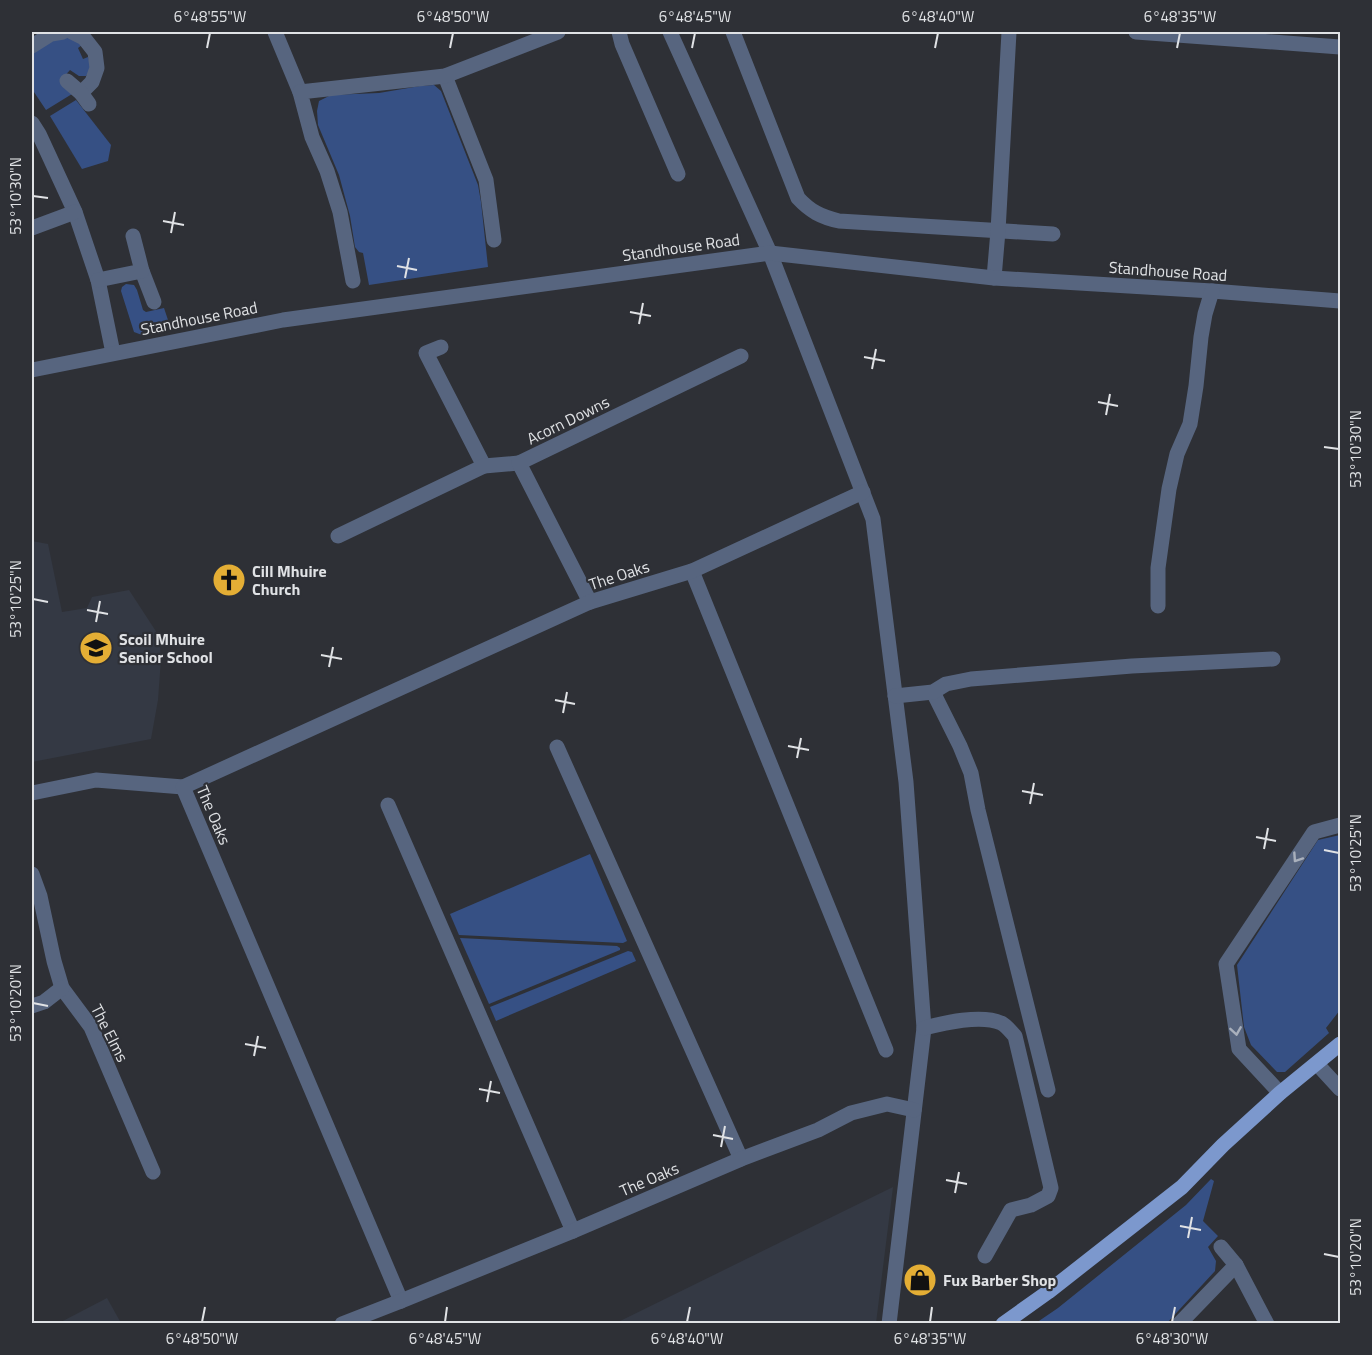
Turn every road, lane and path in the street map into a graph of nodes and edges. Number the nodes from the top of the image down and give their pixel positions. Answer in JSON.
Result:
{"nodes":[{"id":1,"x":63,"y":32,"type":"edge"},
{"id":2,"x":72,"y":32,"type":"edge"},
{"id":3,"x":275,"y":32,"type":"edge"},
{"id":4,"x":558,"y":32,"type":"edge"},
{"id":5,"x":619,"y":32,"type":"edge"},
{"id":6,"x":670,"y":32,"type":"edge"},
{"id":7,"x":733,"y":32,"type":"edge"},
{"id":8,"x":1009,"y":32,"type":"edge"},
{"id":9,"x":1136,"y":32,"type":"edge"},
{"id":10,"x":1288,"y":37,"type":"edge"},
{"id":11,"x":32,"y":46,"type":"edge"},
{"id":12,"x":1341,"y":47,"type":"edge"},
{"id":13,"x":445,"y":76,"type":"junction"},
{"id":14,"x":68,"y":81,"type":"dead end"},
{"id":15,"x":300,"y":92,"type":"junction"},
{"id":16,"x":32,"y":123,"type":"edge"},
{"id":17,"x":678,"y":174,"type":"dead end"},
{"id":18,"x":75,"y":212,"type":"junction"},
{"id":19,"x":32,"y":228,"type":"edge"},
{"id":20,"x":998,"y":231,"type":"junction"},
{"id":21,"x":1053,"y":234,"type":"dead end"},
{"id":22,"x":133,"y":236,"type":"dead end"},
{"id":23,"x":494,"y":240,"type":"dead end"},
{"id":24,"x":770,"y":253,"type":"junction"},
{"id":25,"x":142,"y":271,"type":"junction"},
{"id":26,"x":994,"y":278,"type":"junction"},
{"id":27,"x":98,"y":280,"type":"junction"},
{"id":28,"x":353,"y":281,"type":"dead end"},
{"id":29,"x":1212,"y":291,"type":"junction"},
{"id":30,"x":1341,"y":301,"type":"edge"},
{"id":31,"x":154,"y":302,"type":"dead end"},
{"id":32,"x":441,"y":347,"type":"dead end"},
{"id":33,"x":113,"y":353,"type":"junction"},
{"id":34,"x":741,"y":356,"type":"dead end"},
{"id":35,"x":32,"y":370,"type":"edge"},
{"id":36,"x":519,"y":463,"type":"junction"},
{"id":37,"x":484,"y":466,"type":"junction"},
{"id":38,"x":862,"y":492,"type":"junction"},
{"id":39,"x":338,"y":536,"type":"dead end"},
{"id":40,"x":692,"y":571,"type":"junction"},
{"id":41,"x":590,"y":602,"type":"junction"},
{"id":42,"x":1158,"y":606,"type":"dead end"},
{"id":43,"x":1273,"y":659,"type":"dead end"},
{"id":44,"x":933,"y":692,"type":"junction"},
{"id":45,"x":896,"y":696,"type":"junction"},
{"id":46,"x":557,"y":747,"type":"dead end"},
{"id":47,"x":183,"y":787,"type":"junction"},
{"id":48,"x":32,"y":793,"type":"edge"},
{"id":49,"x":388,"y":805,"type":"dead end"},
{"id":50,"x":1341,"y":825,"type":"edge"},
{"id":51,"x":32,"y":874,"type":"edge"},
{"id":52,"x":36,"y":897,"type":"edge"},
{"id":53,"x":62,"y":988,"type":"junction"},
{"id":54,"x":32,"y":1006,"type":"edge"},
{"id":55,"x":924,"y":1028,"type":"junction"},
{"id":56,"x":1341,"y":1044,"type":"edge"},
{"id":57,"x":886,"y":1050,"type":"dead end"},
{"id":58,"x":1317,"y":1064,"type":"junction"},
{"id":59,"x":1341,"y":1089,"type":"edge"},
{"id":60,"x":1048,"y":1090,"type":"dead end"},
{"id":61,"x":1280,"y":1093,"type":"junction"},
{"id":62,"x":914,"y":1110,"type":"junction"},
{"id":63,"x":741,"y":1160,"type":"junction"},
{"id":64,"x":153,"y":1172,"type":"dead end"},
{"id":65,"x":573,"y":1231,"type":"junction"},
{"id":66,"x":1221,"y":1247,"type":"dead end"},
{"id":67,"x":985,"y":1256,"type":"dead end"},
{"id":68,"x":1236,"y":1265,"type":"junction"},
{"id":69,"x":401,"y":1301,"type":"junction"},
{"id":70,"x":342,"y":1323,"type":"edge"},
{"id":71,"x":889,"y":1323,"type":"edge"},
{"id":72,"x":1003,"y":1323,"type":"edge"},
{"id":73,"x":1179,"y":1323,"type":"edge"},
{"id":74,"x":1267,"y":1323,"type":"edge"}],
"edges":[{"from":1,"to":11,"type":"street"},
{"from":2,"to":14,"type":"street"},
{"from":3,"to":15,"type":"street"},
{"from":4,"to":13,"type":"street"},
{"from":5,"to":17,"type":"street"},
{"from":6,"to":24,"type":"street"},
{"from":7,"to":20,"type":"street"},
{"from":8,"to":20,"type":"street"},
{"from":9,"to":10,"type":"street"},
{"from":10,"to":12,"type":"street"},
{"from":13,"to":15,"type":"street"},
{"from":13,"to":23,"type":"street"},
{"from":15,"to":28,"type":"street"},
{"from":16,"to":18,"type":"street"},
{"from":18,"to":19,"type":"street"},
{"from":18,"to":27,"type":"street"},
{"from":20,"to":21,"type":"street"},
{"from":20,"to":26,"type":"street"},
{"from":22,"to":25,"type":"street"},
{"from":24,"to":26,"type":"street","name":"Standhouse Road"},
{"from":24,"to":33,"type":"street","name":"Standhouse Road"},
{"from":24,"to":38,"type":"street"},
{"from":25,"to":27,"type":"street"},
{"from":25,"to":31,"type":"street"},
{"from":26,"to":29,"type":"street","name":"Standhouse Road"},
{"from":27,"to":33,"type":"street"},
{"from":29,"to":30,"type":"street","name":"Standhouse Road"},
{"from":29,"to":42,"type":"street"},
{"from":32,"to":37,"type":"street"},
{"from":33,"to":35,"type":"street","name":"Standhouse Road"},
{"from":34,"to":36,"type":"street","name":"Acorn Downs"},
{"from":36,"to":37,"type":"street"},
{"from":36,"to":41,"type":"street","name":"Acorn Downs"},
{"from":37,"to":39,"type":"street"},
{"from":38,"to":40,"type":"street","name":"The Oaks"},
{"from":38,"to":45,"type":"street"},
{"from":40,"to":41,"type":"street","name":"The Oaks"},
{"from":40,"to":57,"type":"street"},
{"from":41,"to":47,"type":"street","name":"The Oaks"},
{"from":43,"to":44,"type":"street"},
{"from":44,"to":45,"type":"street"},
{"from":44,"to":60,"type":"street"},
{"from":45,"to":55,"type":"street"},
{"from":46,"to":63,"type":"street"},
{"from":47,"to":48,"type":"street"},
{"from":47,"to":69,"type":"street","name":"The Oaks"},
{"from":49,"to":65,"type":"street"},
{"from":50,"to":61,"type":"street","one_way":true},
{"from":51,"to":52,"type":"street","name":"The Elms"},
{"from":52,"to":53,"type":"street","name":"The Elms"},
{"from":53,"to":54,"type":"street"},
{"from":53,"to":64,"type":"street","name":"The Elms"},
{"from":55,"to":62,"type":"street"},
{"from":55,"to":67,"type":"street"},
{"from":56,"to":58,"type":"main road"},
{"from":58,"to":59,"type":"street"},
{"from":58,"to":61,"type":"main road"},
{"from":61,"to":72,"type":"main road"},
{"from":62,"to":63,"type":"street","name":"The Oaks"},
{"from":62,"to":71,"type":"street"},
{"from":63,"to":65,"type":"street","name":"The Oaks"},
{"from":65,"to":69,"type":"street","name":"The Oaks"},
{"from":66,"to":68,"type":"street"},
{"from":68,"to":73,"type":"street"},
{"from":68,"to":74,"type":"street"},
{"from":69,"to":70,"type":"street","name":"The Oaks"}]}
